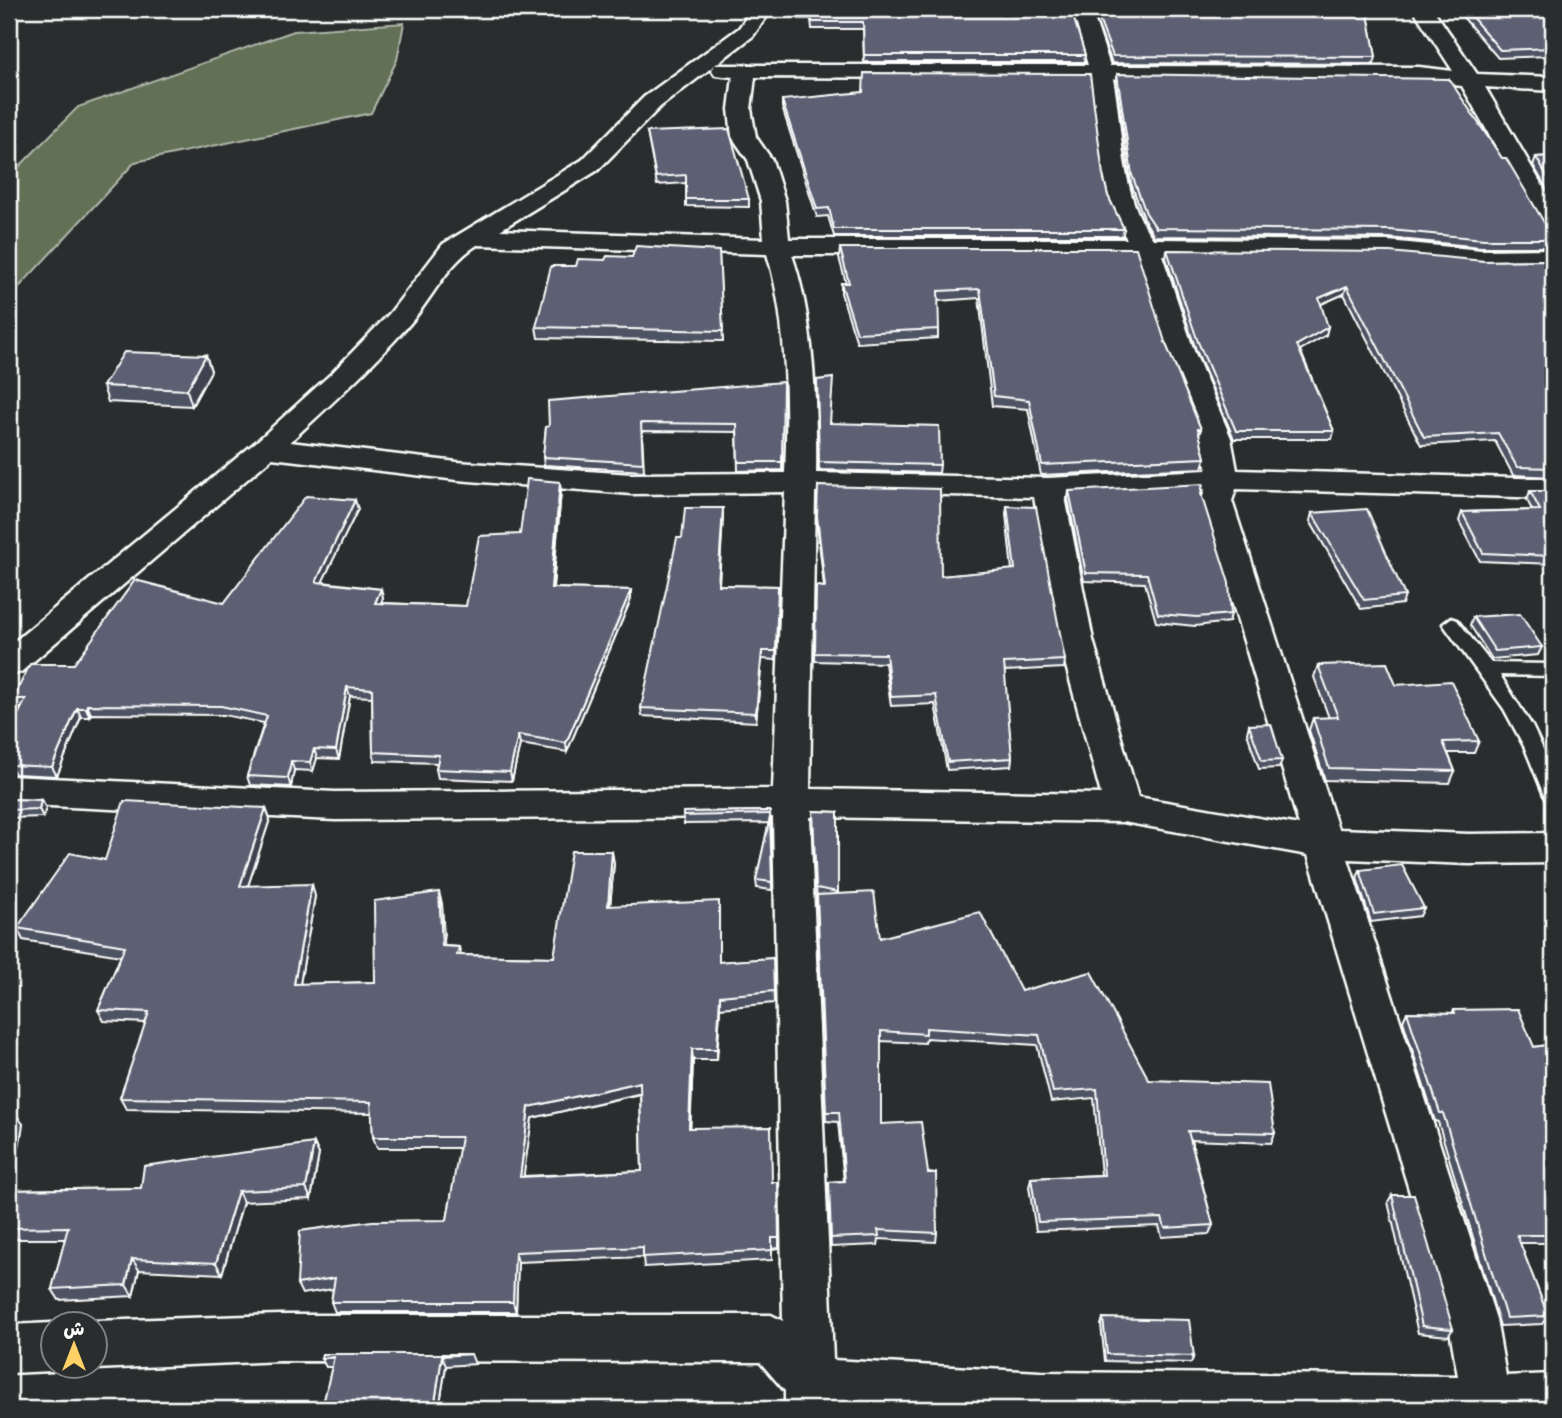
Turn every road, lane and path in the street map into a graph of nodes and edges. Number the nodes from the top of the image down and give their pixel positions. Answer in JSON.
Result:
{"nodes":[{"id":1,"x":762,"y":9,"type":"edge"},
{"id":2,"x":1081,"y":9,"type":"edge"},
{"id":3,"x":1423,"y":9,"type":"edge"},
{"id":4,"x":698,"y":68,"type":"junction"},
{"id":5,"x":745,"y":71,"type":"junction"},
{"id":6,"x":1101,"y":72,"type":"junction"},
{"id":7,"x":1470,"y":80,"type":"junction"},
{"id":8,"x":1553,"y":84,"type":"edge"},
{"id":9,"x":1553,"y":225,"type":"edge"},
{"id":10,"x":472,"y":237,"type":"junction"},
{"id":11,"x":777,"y":247,"type":"junction"},
{"id":12,"x":1147,"y":249,"type":"junction"},
{"id":13,"x":1553,"y":257,"type":"edge"},
{"id":14,"x":265,"y":449,"type":"junction"},
{"id":15,"x":1224,"y":479,"type":"junction"},
{"id":16,"x":798,"y":482,"type":"junction"},
{"id":17,"x":1048,"y":488,"type":"junction"},
{"id":18,"x":1553,"y":488,"type":"edge"},
{"id":19,"x":1451,"y":624,"type":"dead end"},
{"id":20,"x":9,"y":664,"type":"edge"},
{"id":21,"x":1488,"y":669,"type":"junction"},
{"id":22,"x":1553,"y":670,"type":"edge"},
{"id":23,"x":9,"y":790,"type":"edge"},
{"id":24,"x":1553,"y":795,"type":"edge"},
{"id":25,"x":791,"y":803,"type":"junction"},
{"id":26,"x":1123,"y":808,"type":"junction"},
{"id":27,"x":1321,"y":843,"type":"junction"},
{"id":28,"x":1553,"y":848,"type":"edge"},
{"id":29,"x":108,"y":1344,"type":"edge"},
{"id":30,"x":38,"y":1348,"type":"edge"},
{"id":31,"x":9,"y":1349,"type":"edge"},
{"id":32,"x":810,"y":1396,"type":"edge"},
{"id":33,"x":1553,"y":1398,"type":"edge"},
{"id":34,"x":1487,"y":1405,"type":"edge"}],
"edges":[{"from":1,"to":4,"type":"street"},
{"from":2,"to":6,"type":"street"},
{"from":3,"to":7,"type":"street"},
{"from":4,"to":5,"type":"street"},
{"from":4,"to":10,"type":"street"},
{"from":5,"to":6,"type":"street"},
{"from":5,"to":11,"type":"street"},
{"from":6,"to":7,"type":"street"},
{"from":6,"to":12,"type":"street"},
{"from":7,"to":8,"type":"street"},
{"from":7,"to":9,"type":"street"},
{"from":10,"to":11,"type":"street"},
{"from":10,"to":14,"type":"street"},
{"from":11,"to":12,"type":"street"},
{"from":11,"to":16,"type":"street"},
{"from":12,"to":13,"type":"street"},
{"from":12,"to":15,"type":"street"},
{"from":14,"to":16,"type":"street"},
{"from":14,"to":20,"type":"street"},
{"from":15,"to":17,"type":"street"},
{"from":15,"to":18,"type":"street"},
{"from":15,"to":27,"type":"street"},
{"from":16,"to":17,"type":"street"},
{"from":16,"to":25,"type":"street"},
{"from":17,"to":26,"type":"street"},
{"from":19,"to":21,"type":"lane"},
{"from":21,"to":22,"type":"lane"},
{"from":21,"to":24,"type":"lane"},
{"from":23,"to":25,"type":"street"},
{"from":25,"to":26,"type":"street"},
{"from":25,"to":32,"type":"street"},
{"from":26,"to":27,"type":"street"},
{"from":27,"to":28,"type":"street"},
{"from":27,"to":34,"type":"street"},
{"from":29,"to":32,"type":"street"},
{"from":30,"to":31,"type":"street"},
{"from":32,"to":34,"type":"street"},
{"from":33,"to":34,"type":"street"}]}
